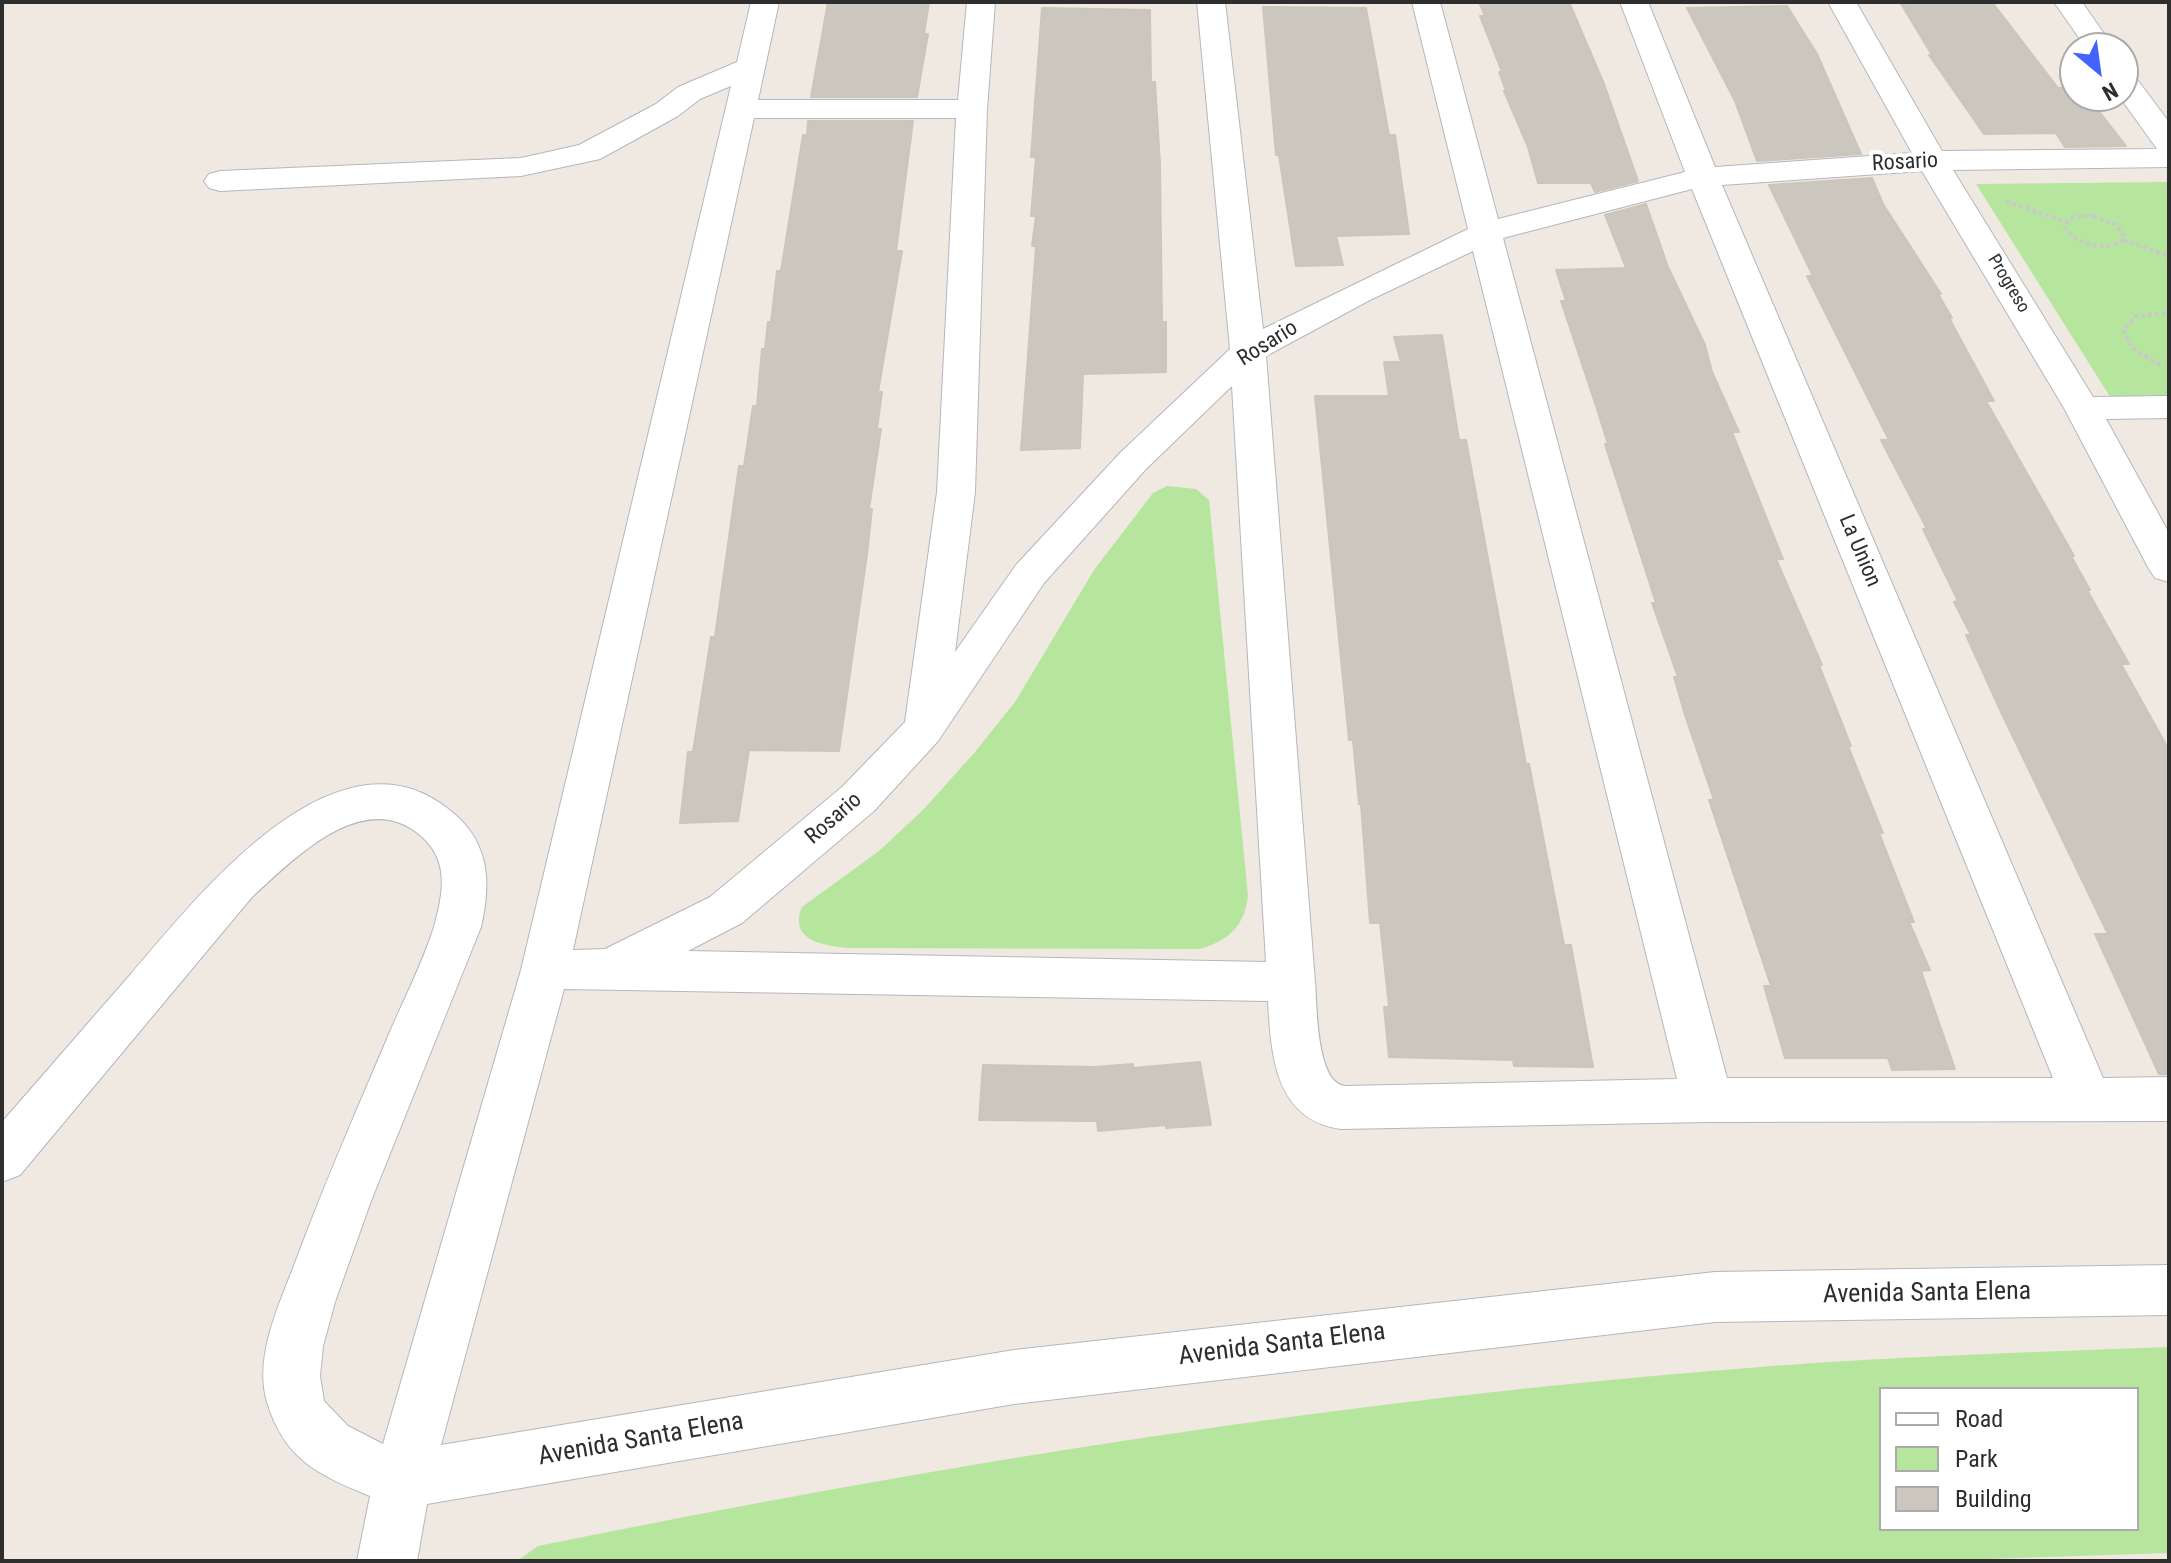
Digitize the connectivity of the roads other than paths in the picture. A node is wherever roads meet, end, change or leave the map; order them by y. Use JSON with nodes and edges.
{"nodes":[{"id":1,"x":765,"y":2,"type":"edge"},
{"id":2,"x":981,"y":2,"type":"edge"},
{"id":3,"x":1211,"y":2,"type":"edge"},
{"id":4,"x":1426,"y":2,"type":"edge"},
{"id":5,"x":1634,"y":2,"type":"edge"},
{"id":6,"x":1842,"y":2,"type":"edge"},
{"id":7,"x":2068,"y":2,"type":"edge"},
{"id":8,"x":2089,"y":32,"type":"edge"},
{"id":9,"x":746,"y":88,"type":"junction"},
{"id":10,"x":2139,"y":102,"type":"edge"},
{"id":11,"x":972,"y":109,"type":"junction"},
{"id":12,"x":2169,"y":144,"type":"edge"},
{"id":13,"x":2169,"y":158,"type":"edge"},
{"id":14,"x":1932,"y":161,"type":"junction"},
{"id":15,"x":1703,"y":177,"type":"junction"},
{"id":16,"x":220,"y":181,"type":"dead end"},
{"id":17,"x":1487,"y":232,"type":"junction"},
{"id":18,"x":1248,"y":351,"type":"junction"},
{"id":19,"x":2169,"y":407,"type":"edge"},
{"id":20,"x":2082,"y":408,"type":"junction"},
{"id":21,"x":2169,"y":569,"type":"edge"},
{"id":22,"x":923,"y":730,"type":"junction"},
{"id":23,"x":611,"y":968,"type":"junction"},
{"id":24,"x":545,"y":970,"type":"junction"},
{"id":25,"x":1291,"y":982,"type":"junction"},
{"id":26,"x":2087,"y":1099,"type":"junction"},
{"id":27,"x":2169,"y":1099,"type":"edge"},
{"id":28,"x":1707,"y":1100,"type":"junction"},
{"id":29,"x":2,"y":1159,"type":"edge"},
{"id":30,"x":2169,"y":1290,"type":"edge"},
{"id":31,"x":402,"y":1480,"type":"junction"},
{"id":32,"x":387,"y":1561,"type":"edge"}],
"edges":[{"from":1,"to":9,"type":"street"},
{"from":2,"to":11,"type":"street"},
{"from":3,"to":18,"type":"street"},
{"from":4,"to":17,"type":"street"},
{"from":5,"to":15,"type":"street","name":"La Union"},
{"from":6,"to":14,"type":"street","name":"Progreso"},
{"from":7,"to":8,"type":"street"},
{"from":9,"to":11,"type":"street"},
{"from":9,"to":16,"type":"street"},
{"from":9,"to":24,"type":"street"},
{"from":10,"to":12,"type":"street"},
{"from":11,"to":22,"type":"street"},
{"from":13,"to":14,"type":"street","name":"Rosario"},
{"from":14,"to":15,"type":"street","name":"Rosario"},
{"from":14,"to":20,"type":"street","name":"Progreso"},
{"from":15,"to":17,"type":"street","name":"Rosario"},
{"from":15,"to":26,"type":"street","name":"La Union"},
{"from":17,"to":18,"type":"street","name":"Rosario"},
{"from":17,"to":28,"type":"street"},
{"from":18,"to":22,"type":"street","name":"Rosario"},
{"from":18,"to":25,"type":"street"},
{"from":19,"to":20,"type":"street"},
{"from":20,"to":21,"type":"street","name":"Progreso"},
{"from":22,"to":23,"type":"street","name":"Rosario"},
{"from":23,"to":24,"type":"street","name":"Rosario"},
{"from":23,"to":25,"type":"street"},
{"from":24,"to":31,"type":"street"},
{"from":25,"to":28,"type":"street"},
{"from":26,"to":27,"type":"street"},
{"from":26,"to":28,"type":"street"},
{"from":29,"to":31,"type":"street"},
{"from":30,"to":31,"type":"street","name":"Avenida Santa Elena"},
{"from":31,"to":32,"type":"street"}]}
